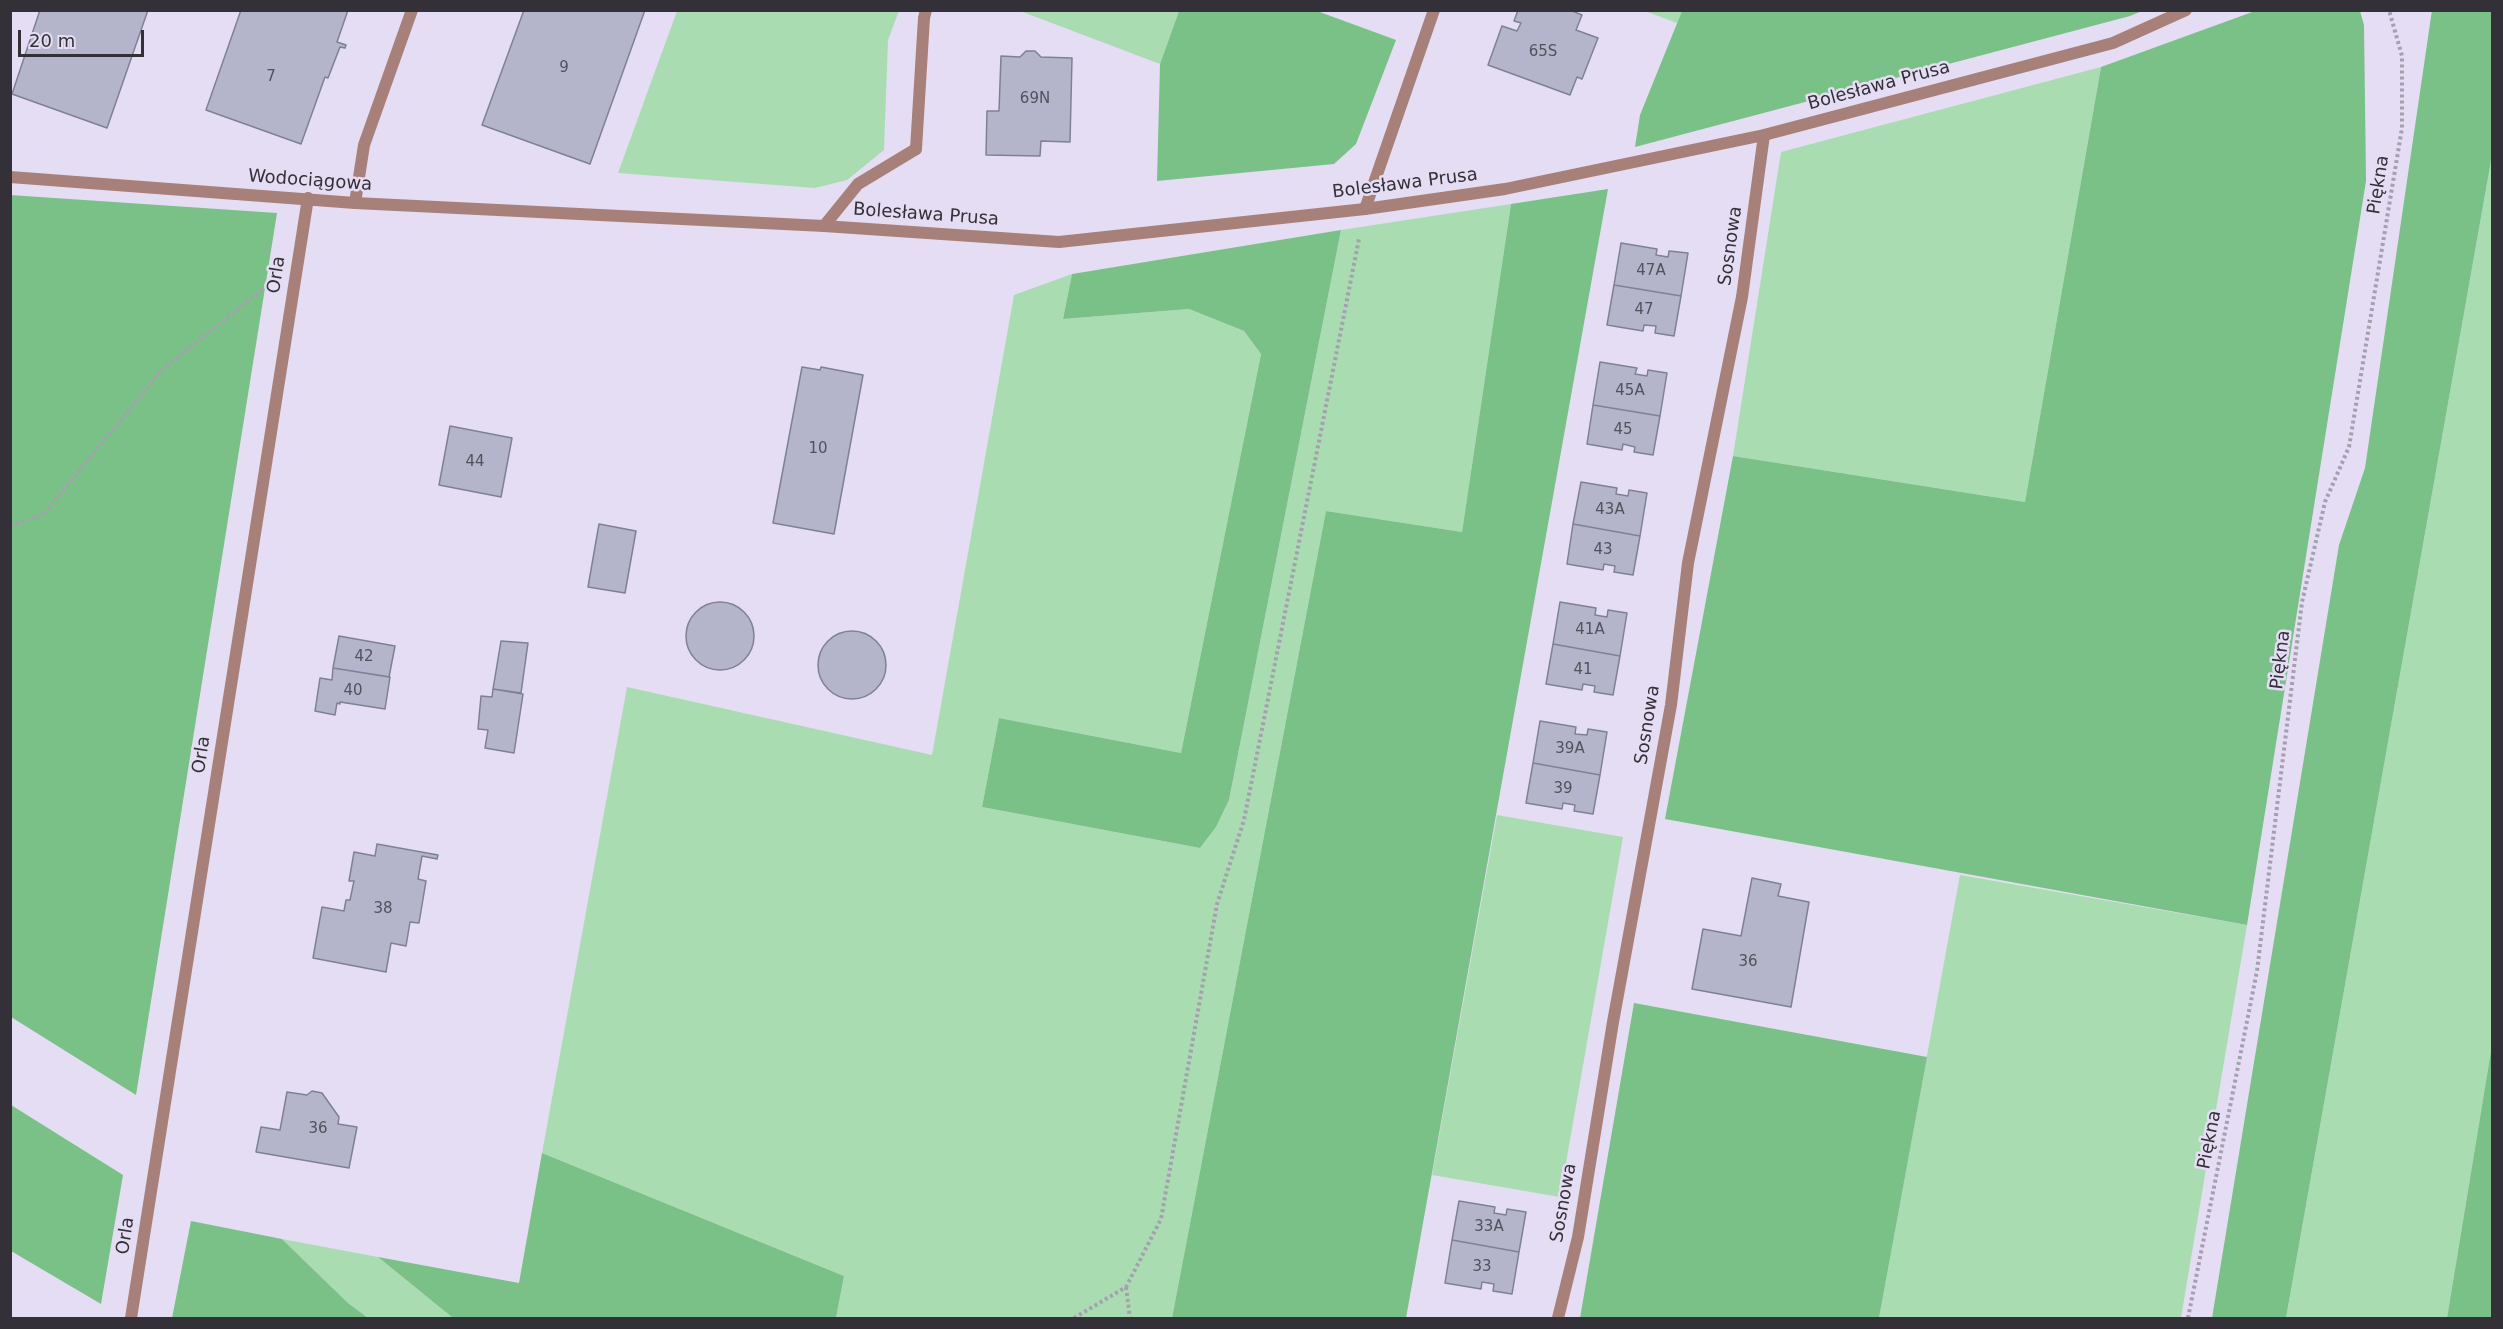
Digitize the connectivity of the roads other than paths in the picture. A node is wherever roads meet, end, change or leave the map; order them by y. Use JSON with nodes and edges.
{"nodes":[{"id":1,"x":412,"y":10,"type":"edge"},
{"id":2,"x":926,"y":10,"type":"edge"},
{"id":3,"x":1434,"y":10,"type":"edge"},
{"id":4,"x":2186,"y":10,"type":"edge"},
{"id":5,"x":1764,"y":135,"type":"junction"},
{"id":6,"x":10,"y":177,"type":"edge"},
{"id":7,"x":308,"y":198,"type":"junction"},
{"id":8,"x":355,"y":203,"type":"junction"},
{"id":9,"x":1365,"y":209,"type":"junction"},
{"id":10,"x":607,"y":214,"type":"joint"},
{"id":11,"x":824,"y":226,"type":"junction"},
{"id":12,"x":131,"y":1318,"type":"edge"},
{"id":13,"x":1558,"y":1318,"type":"edge"}],
"edges":[{"from":1,"to":8,"type":"street"},
{"from":2,"to":11,"type":"street"},
{"from":3,"to":9,"type":"street"},
{"from":4,"to":5,"type":"street","name":"Bolesława Prusa"},
{"from":5,"to":9,"type":"street","name":"Bolesława Prusa"},
{"from":5,"to":13,"type":"street","name":"Sosnowa"},
{"from":6,"to":7,"type":"street","name":"Wodociągowa"},
{"from":7,"to":8,"type":"street","name":"Wodociągowa"},
{"from":7,"to":12,"type":"street","name":"Orla"},
{"from":8,"to":10,"type":"street","name":"Wodociągowa"},
{"from":9,"to":11,"type":"street","name":"Bolesława Prusa"},
{"from":10,"to":11,"type":"street","name":"Bolesława Prusa"}]}
